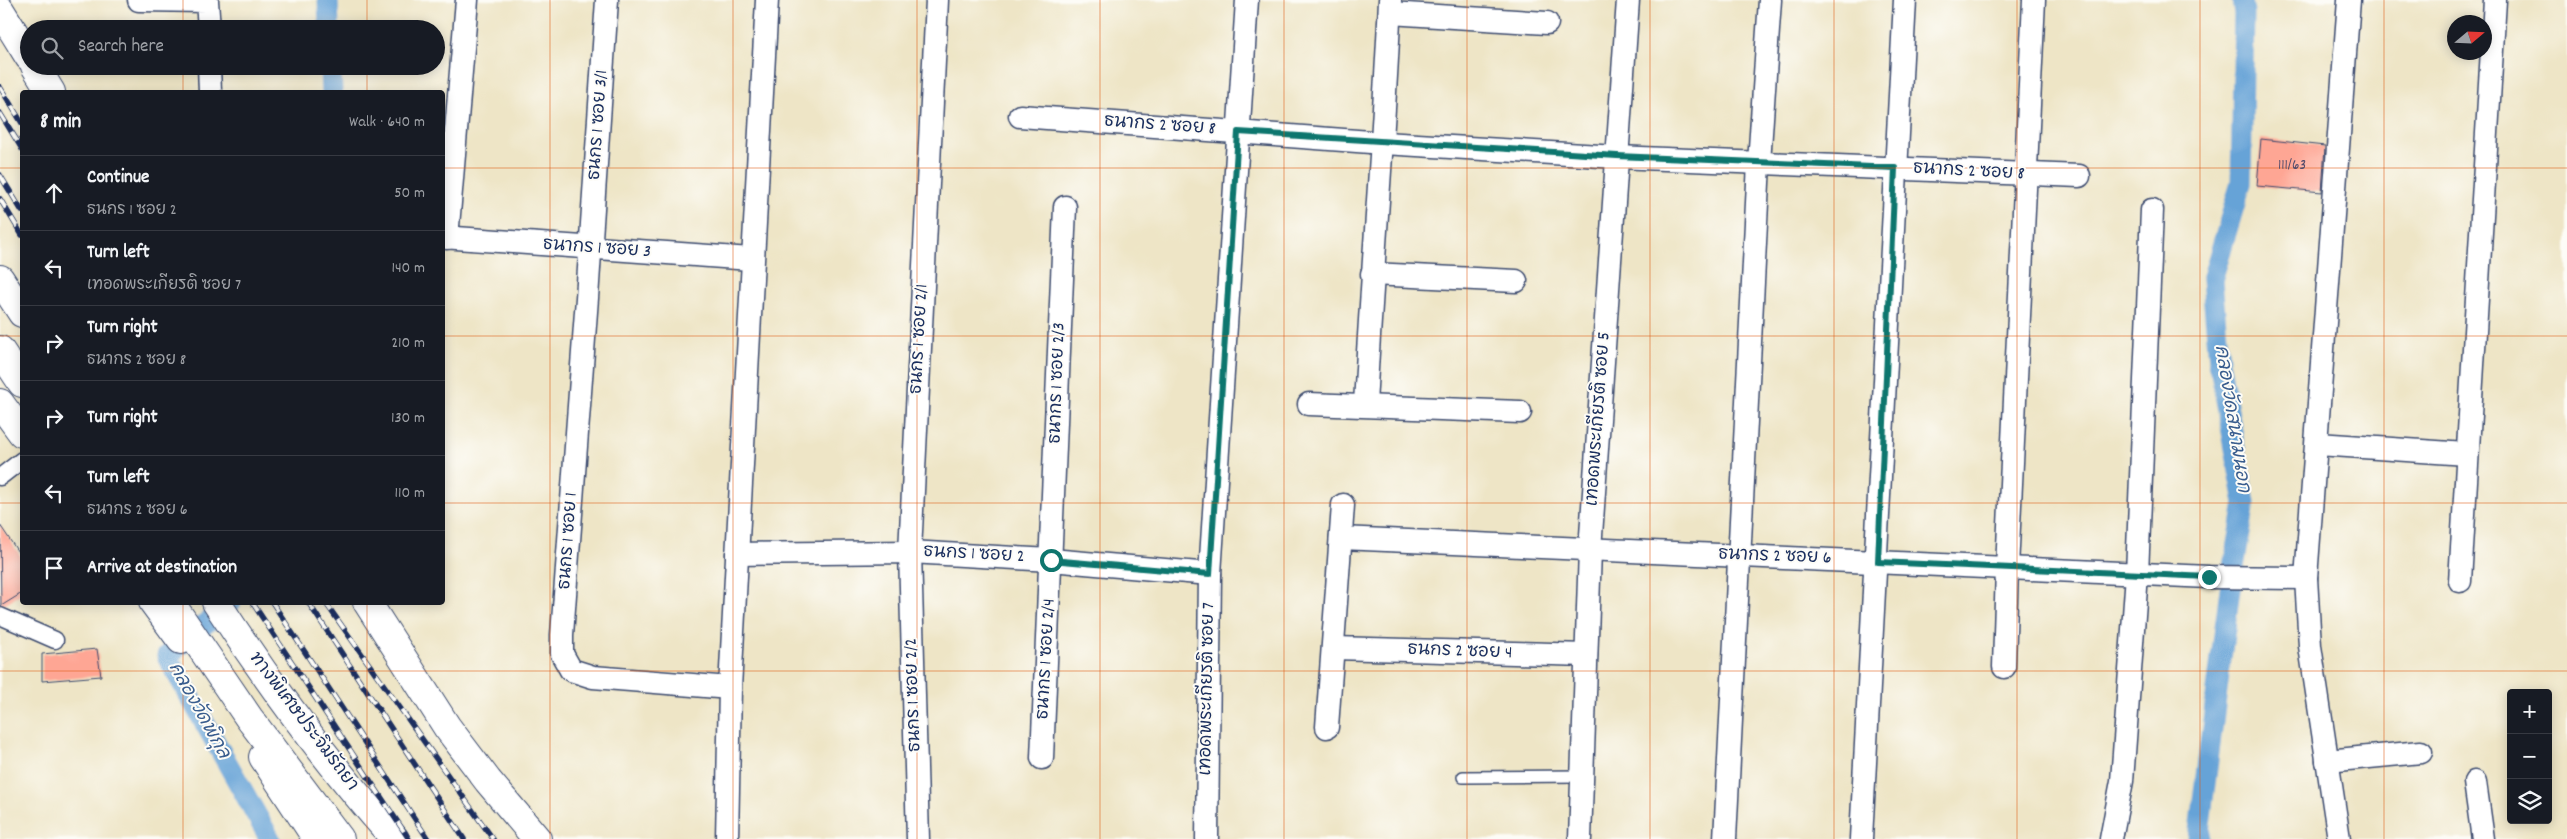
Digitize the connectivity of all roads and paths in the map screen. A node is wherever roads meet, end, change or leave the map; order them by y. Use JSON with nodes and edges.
{"nodes":[{"id":1,"x":140,"y":0,"type":"edge"},
{"id":2,"x":467,"y":0,"type":"edge"},
{"id":3,"x":607,"y":0,"type":"edge"},
{"id":4,"x":767,"y":0,"type":"edge"},
{"id":5,"x":937,"y":0,"type":"edge"},
{"id":6,"x":1247,"y":0,"type":"edge"},
{"id":7,"x":1628,"y":0,"type":"edge"},
{"id":8,"x":1770,"y":0,"type":"edge"},
{"id":9,"x":1905,"y":0,"type":"edge"},
{"id":10,"x":2034,"y":0,"type":"edge"},
{"id":11,"x":2350,"y":0,"type":"edge"},
{"id":12,"x":2495,"y":0,"type":"edge"},
{"id":13,"x":1390,"y":7,"type":"edge"},
{"id":14,"x":0,"y":10,"type":"edge"},
{"id":15,"x":208,"y":20,"type":"edge"},
{"id":16,"x":1547,"y":23,"type":"dead end"},
{"id":17,"x":20,"y":42,"type":"edge"},
{"id":18,"x":41,"y":75,"type":"edge"},
{"id":19,"x":209,"y":75,"type":"edge"},
{"id":20,"x":50,"y":90,"type":"edge"},
{"id":21,"x":210,"y":90,"type":"edge"},
{"id":22,"x":1020,"y":116,"type":"dead end"},
{"id":23,"x":1238,"y":132,"type":"junction"},
{"id":24,"x":1384,"y":143,"type":"junction"},
{"id":25,"x":1617,"y":156,"type":"junction"},
{"id":26,"x":1759,"y":163,"type":"junction"},
{"id":27,"x":1895,"y":168,"type":"junction"},
{"id":28,"x":2026,"y":174,"type":"junction"},
{"id":29,"x":2079,"y":176,"type":"dead end"},
{"id":30,"x":1065,"y":206,"type":"dead end"},
{"id":31,"x":2152,"y":210,"type":"dead end"},
{"id":32,"x":445,"y":237,"type":"edge"},
{"id":33,"x":591,"y":249,"type":"junction"},
{"id":34,"x":752,"y":259,"type":"junction"},
{"id":35,"x":1372,"y":274,"type":"junction"},
{"id":36,"x":0,"y":279,"type":"edge"},
{"id":37,"x":1516,"y":281,"type":"dead end"},
{"id":38,"x":20,"y":310,"type":"edge"},
{"id":39,"x":0,"y":350,"type":"edge"},
{"id":40,"x":20,"y":380,"type":"edge"},
{"id":41,"x":0,"y":402,"type":"edge"},
{"id":42,"x":1309,"y":404,"type":"dead end"},
{"id":43,"x":1365,"y":405,"type":"junction"},
{"id":44,"x":1520,"y":412,"type":"dead end"},
{"id":45,"x":20,"y":430,"type":"edge"},
{"id":46,"x":2318,"y":444,"type":"junction"},
{"id":47,"x":2466,"y":454,"type":"junction"},
{"id":48,"x":20,"y":462,"type":"edge"},
{"id":49,"x":0,"y":477,"type":"edge"},
{"id":50,"x":1343,"y":504,"type":"dead end"},
{"id":51,"x":1341,"y":538,"type":"junction"},
{"id":52,"x":1590,"y":550,"type":"junction"},
{"id":53,"x":910,"y":552,"type":"junction"},
{"id":54,"x":737,"y":554,"type":"junction"},
{"id":55,"x":1740,"y":556,"type":"junction"},
{"id":56,"x":1051,"y":560,"type":"junction"},
{"id":57,"x":1878,"y":562,"type":"junction"},
{"id":58,"x":2007,"y":568,"type":"junction"},
{"id":59,"x":1210,"y":574,"type":"junction"},
{"id":60,"x":2137,"y":574,"type":"junction"},
{"id":61,"x":2306,"y":578,"type":"junction"},
{"id":62,"x":2460,"y":581,"type":"dead end"},
{"id":63,"x":157,"y":605,"type":"edge"},
{"id":64,"x":218,"y":605,"type":"edge"},
{"id":65,"x":369,"y":605,"type":"edge"},
{"id":66,"x":171,"y":615,"type":"edge"},
{"id":67,"x":0,"y":616,"type":"edge"},
{"id":68,"x":54,"y":640,"type":"dead end"},
{"id":69,"x":1334,"y":648,"type":"junction"},
{"id":70,"x":1586,"y":655,"type":"junction"},
{"id":71,"x":2004,"y":667,"type":"dead end"},
{"id":72,"x":730,"y":688,"type":"junction"},
{"id":73,"x":1327,"y":727,"type":"dead end"},
{"id":74,"x":2421,"y":752,"type":"dead end"},
{"id":75,"x":1042,"y":758,"type":"dead end"},
{"id":76,"x":2327,"y":761,"type":"junction"},
{"id":77,"x":1464,"y":776,"type":"dead end"},
{"id":78,"x":1582,"y":776,"type":"junction"},
{"id":79,"x":2475,"y":782,"type":"dead end"},
{"id":80,"x":317,"y":839,"type":"edge"},
{"id":81,"x":340,"y":839,"type":"edge"},
{"id":82,"x":395,"y":839,"type":"edge"},
{"id":83,"x":536,"y":839,"type":"edge"},
{"id":84,"x":727,"y":839,"type":"edge"},
{"id":85,"x":918,"y":839,"type":"edge"},
{"id":86,"x":1207,"y":839,"type":"edge"},
{"id":87,"x":1580,"y":839,"type":"edge"},
{"id":88,"x":1725,"y":839,"type":"edge"},
{"id":89,"x":1861,"y":839,"type":"edge"},
{"id":90,"x":2111,"y":839,"type":"edge"},
{"id":91,"x":2339,"y":839,"type":"edge"},
{"id":92,"x":2483,"y":839,"type":"edge"}],
"edges":[{"from":1,"to":15,"type":"street"},
{"from":2,"to":32,"type":"street"},
{"from":3,"to":33,"type":"street","name":"ธนกร 1 ซอย 3/1"},
{"from":4,"to":34,"type":"street"},
{"from":5,"to":53,"type":"street","name":"ธนกร 1 ซอย 2/1"},
{"from":6,"to":23,"type":"street","name":"เทอดพระเกียรติ ซอย 7"},
{"from":7,"to":25,"type":"street","name":"เทอดพระเกียรติ ซอย 5"},
{"from":8,"to":26,"type":"street"},
{"from":9,"to":27,"type":"street"},
{"from":10,"to":28,"type":"street"},
{"from":11,"to":46,"type":"street"},
{"from":12,"to":47,"type":"street"},
{"from":13,"to":16,"type":"street"},
{"from":13,"to":24,"type":"street"},
{"from":14,"to":17,"type":"main road"},
{"from":18,"to":20,"type":"main road"},
{"from":19,"to":21,"type":"street"},
{"from":22,"to":23,"type":"street","name":"ธนากร 2 ซอย 8"},
{"from":23,"to":24,"type":"street","name":"ธนากร 2 ซอย 8"},
{"from":23,"to":59,"type":"street","name":"เทอดพระเกียรติ ซอย 7"},
{"from":24,"to":25,"type":"street","name":"ธนากร 2 ซอย 8"},
{"from":24,"to":35,"type":"street"},
{"from":25,"to":26,"type":"street","name":"ธนากร 2 ซอย 8"},
{"from":25,"to":52,"type":"street","name":"เทอดพระเกียรติ ซอย 5"},
{"from":26,"to":27,"type":"street","name":"ธนากร 2 ซอย 8"},
{"from":26,"to":55,"type":"street"},
{"from":27,"to":28,"type":"street","name":"ธนากร 2 ซอย 8"},
{"from":27,"to":57,"type":"street"},
{"from":28,"to":29,"type":"street","name":"ธนากร 2 ซอย 8"},
{"from":28,"to":58,"type":"street"},
{"from":30,"to":56,"type":"street","name":"ธนากร 1 ซอย 2/3"},
{"from":31,"to":60,"type":"street"},
{"from":32,"to":33,"type":"street","name":"ธนากร 1 ซอย 3"},
{"from":33,"to":34,"type":"street","name":"ธนากร 1 ซอย 3"},
{"from":33,"to":72,"type":"street","name":"ธนกร 1 ซอย 1"},
{"from":34,"to":54,"type":"street"},
{"from":35,"to":37,"type":"street"},
{"from":35,"to":43,"type":"street"},
{"from":36,"to":38,"type":"main road"},
{"from":39,"to":40,"type":"main road"},
{"from":41,"to":45,"type":"main road"},
{"from":42,"to":43,"type":"street"},
{"from":43,"to":44,"type":"street"},
{"from":46,"to":47,"type":"street"},
{"from":46,"to":61,"type":"street"},
{"from":47,"to":62,"type":"street"},
{"from":48,"to":49,"type":"street"},
{"from":50,"to":51,"type":"street"},
{"from":51,"to":52,"type":"street","name":"ธนากร 2 ซอย 6"},
{"from":51,"to":69,"type":"street"},
{"from":52,"to":55,"type":"street","name":"ธนากร 2 ซอย 6"},
{"from":52,"to":70,"type":"street","name":"เทอดพระเกียรติ ซอย 5"},
{"from":53,"to":54,"type":"street","name":"ธนกร 1 ซอย 2"},
{"from":53,"to":56,"type":"street","name":"ธนกร 1 ซอย 2"},
{"from":53,"to":85,"type":"street","name":"ธนกร 1 ซอย 2/2"},
{"from":54,"to":72,"type":"street"},
{"from":55,"to":57,"type":"street","name":"ธนากร 2 ซอย 6"},
{"from":55,"to":88,"type":"street"},
{"from":56,"to":59,"type":"street","name":"ธนกร 1 ซอย 2"},
{"from":56,"to":75,"type":"street","name":"ธนากร 1 ซอย 2/4"},
{"from":57,"to":58,"type":"street","name":"ธนากร 2 ซอย 6"},
{"from":57,"to":89,"type":"street"},
{"from":58,"to":60,"type":"street","name":"ธนากร 2 ซอย 6"},
{"from":58,"to":71,"type":"street"},
{"from":59,"to":86,"type":"street","name":"เทอดพระเกียรติ ซอย 7"},
{"from":60,"to":61,"type":"street","name":"ธนากร 2 ซอย 6"},
{"from":60,"to":90,"type":"street"},
{"from":61,"to":76,"type":"street"},
{"from":63,"to":66,"type":"main road"},
{"from":64,"to":82,"type":"main road","name":"ทางพิเศษประจิมรัถยา"},
{"from":65,"to":83,"type":"main road"},
{"from":66,"to":80,"type":"main road"},
{"from":66,"to":81,"type":"main road"},
{"from":67,"to":68,"type":"street"},
{"from":69,"to":70,"type":"street","name":"ธนกร 2 ซอย 4"},
{"from":69,"to":73,"type":"street"},
{"from":70,"to":78,"type":"street","name":"เทอดพระเกียรติ ซอย 5"},
{"from":72,"to":84,"type":"street"},
{"from":74,"to":76,"type":"street"},
{"from":76,"to":91,"type":"street"},
{"from":77,"to":78,"type":"lane"},
{"from":78,"to":87,"type":"street","name":"เทอดพระเกียรติ ซอย 5"},
{"from":79,"to":92,"type":"street"}]}
